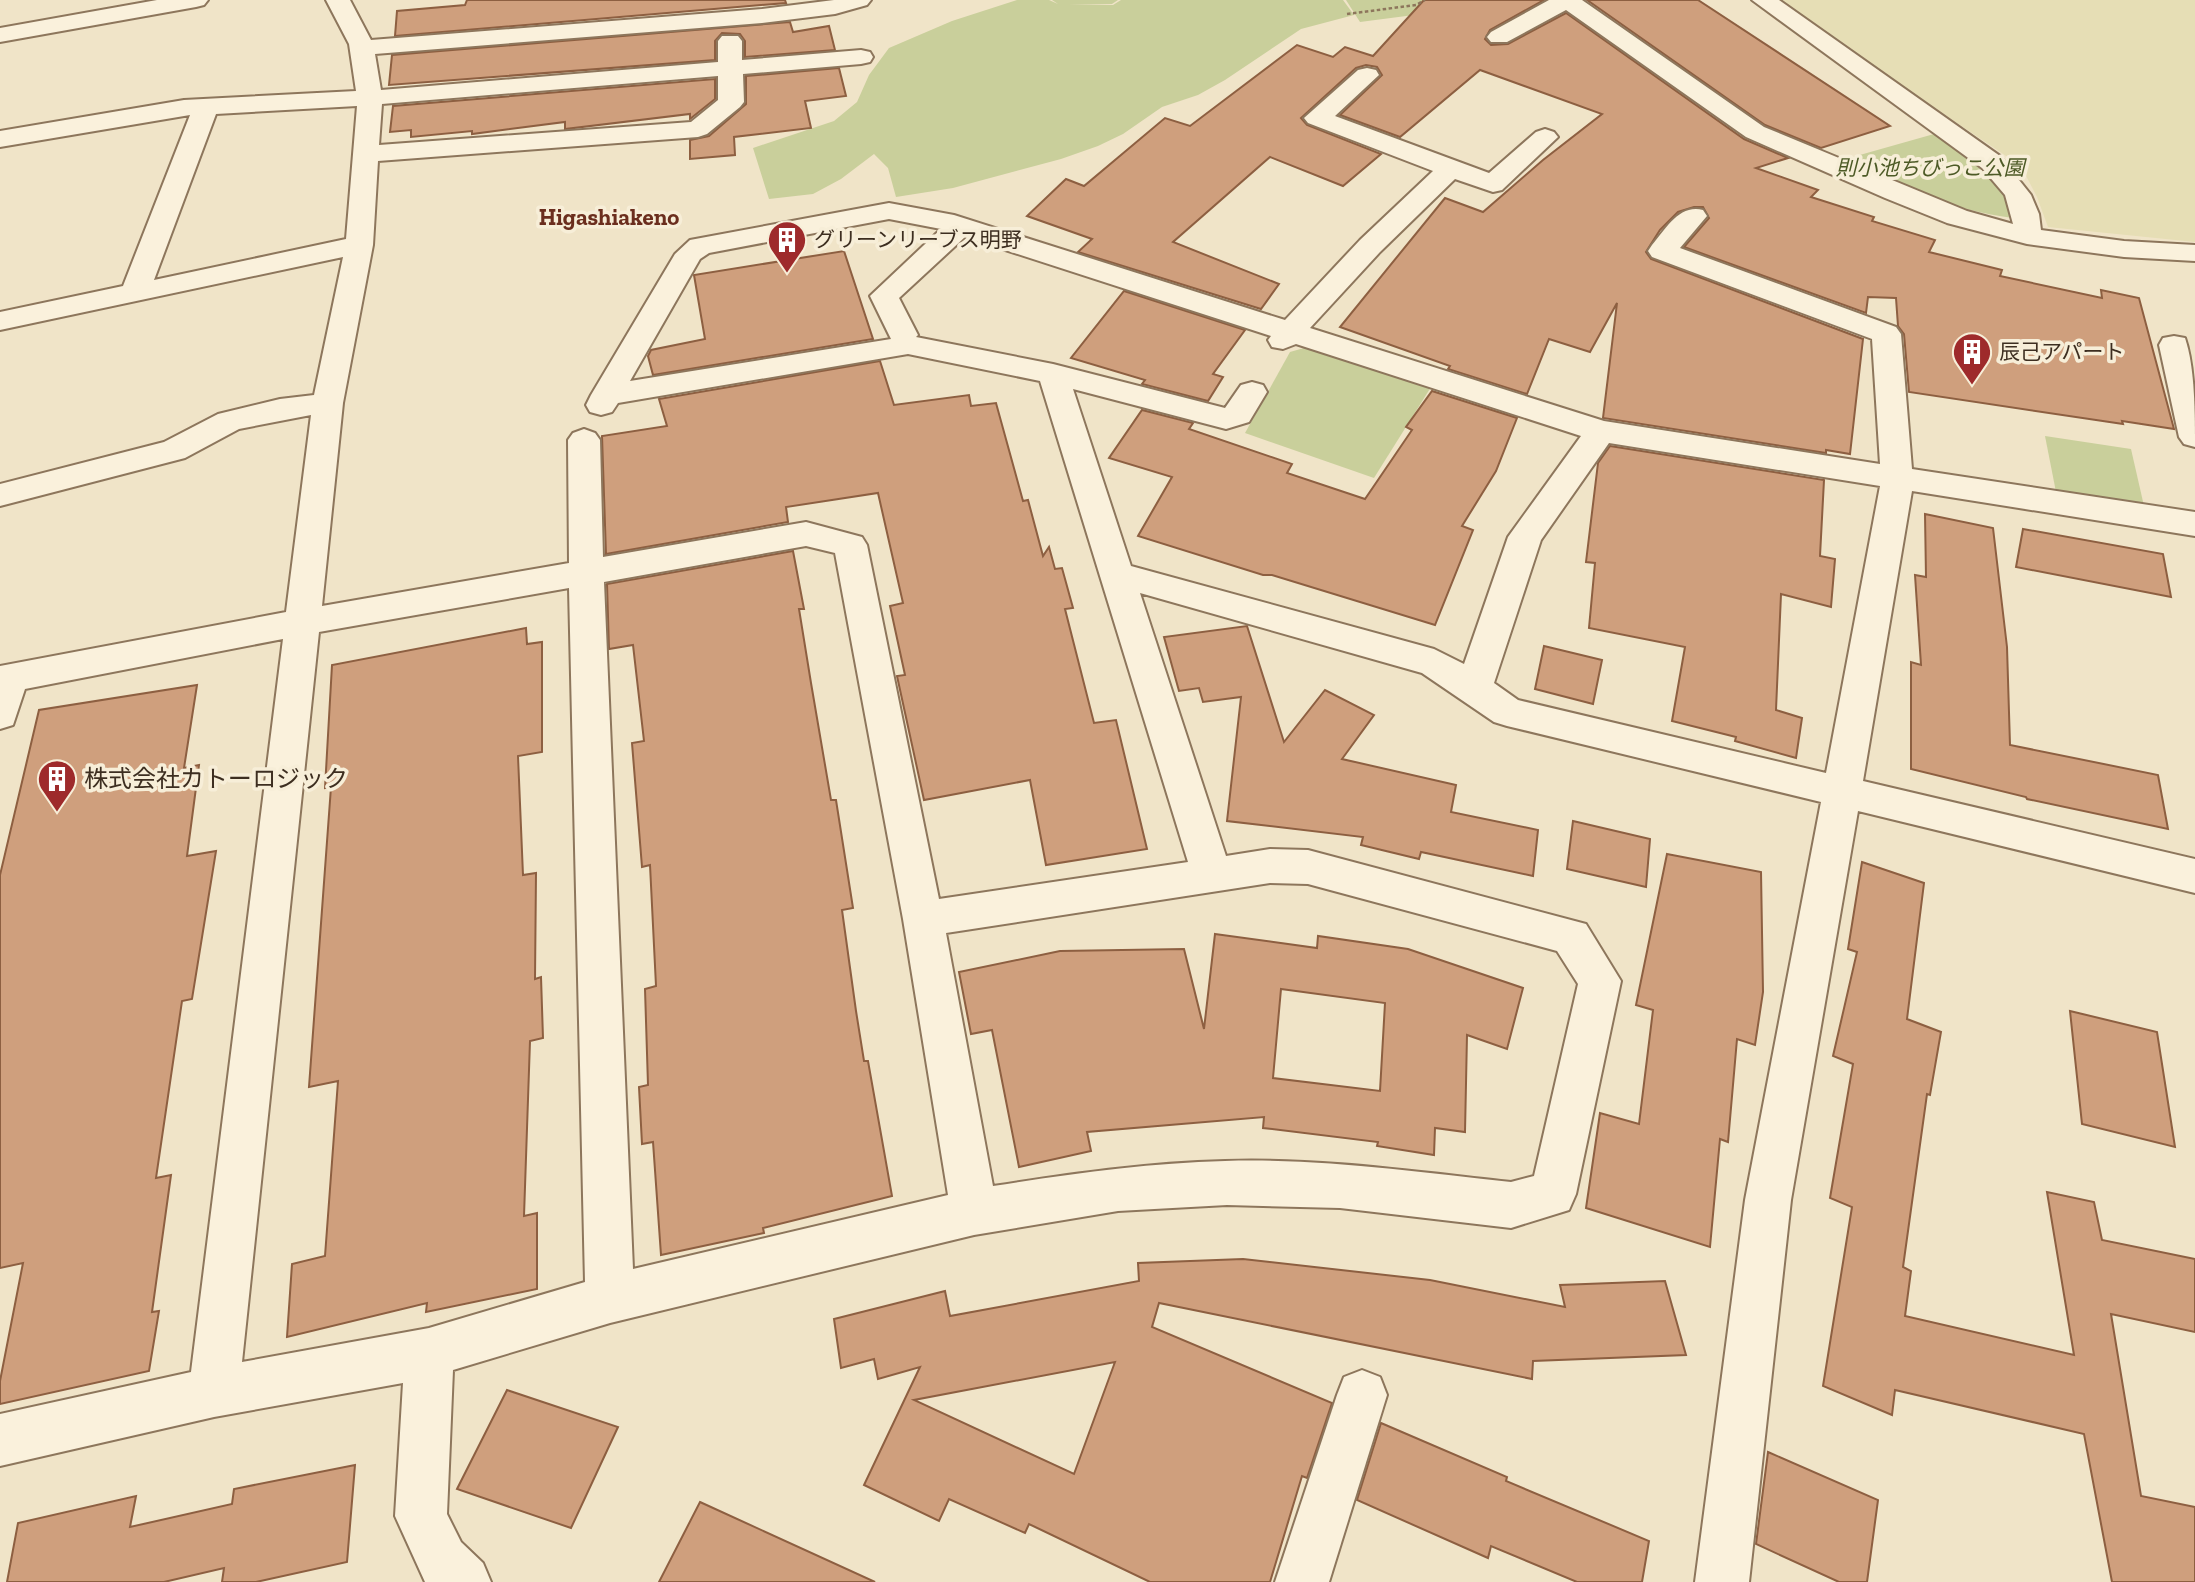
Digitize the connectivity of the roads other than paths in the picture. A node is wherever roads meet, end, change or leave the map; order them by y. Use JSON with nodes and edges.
{"nodes":[{"id":1,"x":196,"y":0,"type":"edge"},
{"id":2,"x":338,"y":0,"type":"edge"},
{"id":3,"x":859,"y":0,"type":"edge"},
{"id":4,"x":1567,"y":0,"type":"edge"},
{"id":5,"x":1764,"y":0,"type":"edge"},
{"id":6,"x":729,"y":18,"type":"junction"},
{"id":7,"x":0,"y":35,"type":"edge"},
{"id":8,"x":1499,"y":37,"type":"dead end"},
{"id":9,"x":362,"y":48,"type":"junction"},
{"id":10,"x":862,"y":57,"type":"dead end"},
{"id":11,"x":720,"y":69,"type":"junction"},
{"id":12,"x":1367,"y":75,"type":"dead end"},
{"id":13,"x":383,"y":97,"type":"junction"},
{"id":14,"x":206,"y":107,"type":"junction"},
{"id":15,"x":1545,"y":137,"type":"dead end"},
{"id":16,"x":0,"y":139,"type":"edge"},
{"id":17,"x":366,"y":154,"type":"junction"},
{"id":18,"x":1451,"y":168,"type":"junction"},
{"id":19,"x":1693,"y":216,"type":"dead end"},
{"id":20,"x":959,"y":227,"type":"junction"},
{"id":21,"x":2027,"y":236,"type":"junction"},
{"id":22,"x":359,"y":245,"type":"junction"},
{"id":23,"x":2195,"y":253,"type":"edge"},
{"id":24,"x":135,"y":292,"type":"junction"},
{"id":25,"x":0,"y":321,"type":"edge"},
{"id":26,"x":903,"y":335,"type":"dead end"},
{"id":27,"x":1286,"y":336,"type":"junction"},
{"id":28,"x":2174,"y":345,"type":"dead end"},
{"id":29,"x":1053,"y":374,"type":"junction"},
{"id":30,"x":1252,"y":392,"type":"dead end"},
{"id":31,"x":328,"y":403,"type":"junction"},
{"id":32,"x":1601,"y":431,"type":"junction"},
{"id":33,"x":2195,"y":437,"type":"edge"},
{"id":34,"x":584,"y":440,"type":"dead end"},
{"id":35,"x":1897,"y":478,"type":"junction"},
{"id":36,"x":0,"y":495,"type":"edge"},
{"id":37,"x":2195,"y":524,"type":"edge"},
{"id":38,"x":586,"y":572,"type":"junction"},
{"id":39,"x":1115,"y":574,"type":"junction"},
{"id":40,"x":301,"y":623,"type":"junction"},
{"id":41,"x":5,"y":679,"type":"edge"},
{"id":42,"x":1474,"y":688,"type":"junction"},
{"id":43,"x":0,"y":715,"type":"edge"},
{"id":44,"x":1842,"y":794,"type":"junction"},
{"id":45,"x":1212,"y":876,"type":"junction"},
{"id":46,"x":2195,"y":876,"type":"edge"},
{"id":47,"x":923,"y":919,"type":"junction"},
{"id":48,"x":974,"y":1212,"type":"junction"},
{"id":49,"x":610,"y":1299,"type":"junction"},
{"id":50,"x":429,"y":1353,"type":"junction"},
{"id":51,"x":214,"y":1392,"type":"junction"},
{"id":52,"x":1362,"y":1395,"type":"dead end"},
{"id":53,"x":0,"y":1440,"type":"edge"},
{"id":54,"x":445,"y":1575,"type":"edge"},
{"id":55,"x":1302,"y":1582,"type":"edge"},
{"id":56,"x":1722,"y":1582,"type":"edge"}],
"edges":[{"from":1,"to":7,"type":"street"},
{"from":2,"to":9,"type":"street"},
{"from":3,"to":6,"type":"street"},
{"from":4,"to":8,"type":"street"},
{"from":4,"to":21,"type":"street"},
{"from":5,"to":21,"type":"street"},
{"from":6,"to":9,"type":"street"},
{"from":6,"to":11,"type":"street"},
{"from":9,"to":13,"type":"street"},
{"from":10,"to":11,"type":"street"},
{"from":11,"to":13,"type":"street"},
{"from":11,"to":17,"type":"street"},
{"from":12,"to":18,"type":"street"},
{"from":13,"to":14,"type":"street"},
{"from":13,"to":17,"type":"street"},
{"from":14,"to":16,"type":"street"},
{"from":14,"to":24,"type":"street"},
{"from":15,"to":18,"type":"street"},
{"from":17,"to":22,"type":"street"},
{"from":18,"to":27,"type":"street"},
{"from":19,"to":35,"type":"street"},
{"from":20,"to":26,"type":"street"},
{"from":20,"to":27,"type":"street"},
{"from":20,"to":29,"type":"street"},
{"from":21,"to":23,"type":"street"},
{"from":22,"to":24,"type":"street"},
{"from":22,"to":31,"type":"street"},
{"from":24,"to":25,"type":"street"},
{"from":27,"to":32,"type":"street"},
{"from":28,"to":33,"type":"street"},
{"from":29,"to":30,"type":"street"},
{"from":29,"to":39,"type":"street"},
{"from":31,"to":36,"type":"street"},
{"from":31,"to":40,"type":"street"},
{"from":32,"to":35,"type":"street"},
{"from":32,"to":42,"type":"street"},
{"from":34,"to":38,"type":"street"},
{"from":35,"to":37,"type":"street"},
{"from":35,"to":44,"type":"street"},
{"from":38,"to":40,"type":"street"},
{"from":38,"to":47,"type":"street"},
{"from":38,"to":49,"type":"street"},
{"from":39,"to":42,"type":"street"},
{"from":39,"to":45,"type":"street"},
{"from":40,"to":41,"type":"street"},
{"from":40,"to":51,"type":"street"},
{"from":41,"to":43,"type":"street"},
{"from":42,"to":44,"type":"street"},
{"from":44,"to":46,"type":"street"},
{"from":44,"to":56,"type":"street"},
{"from":45,"to":47,"type":"street"},
{"from":45,"to":48,"type":"street"},
{"from":47,"to":48,"type":"street"},
{"from":48,"to":49,"type":"street"},
{"from":49,"to":50,"type":"street"},
{"from":50,"to":51,"type":"street"},
{"from":50,"to":54,"type":"street"},
{"from":51,"to":53,"type":"street"},
{"from":52,"to":55,"type":"street"}]}
